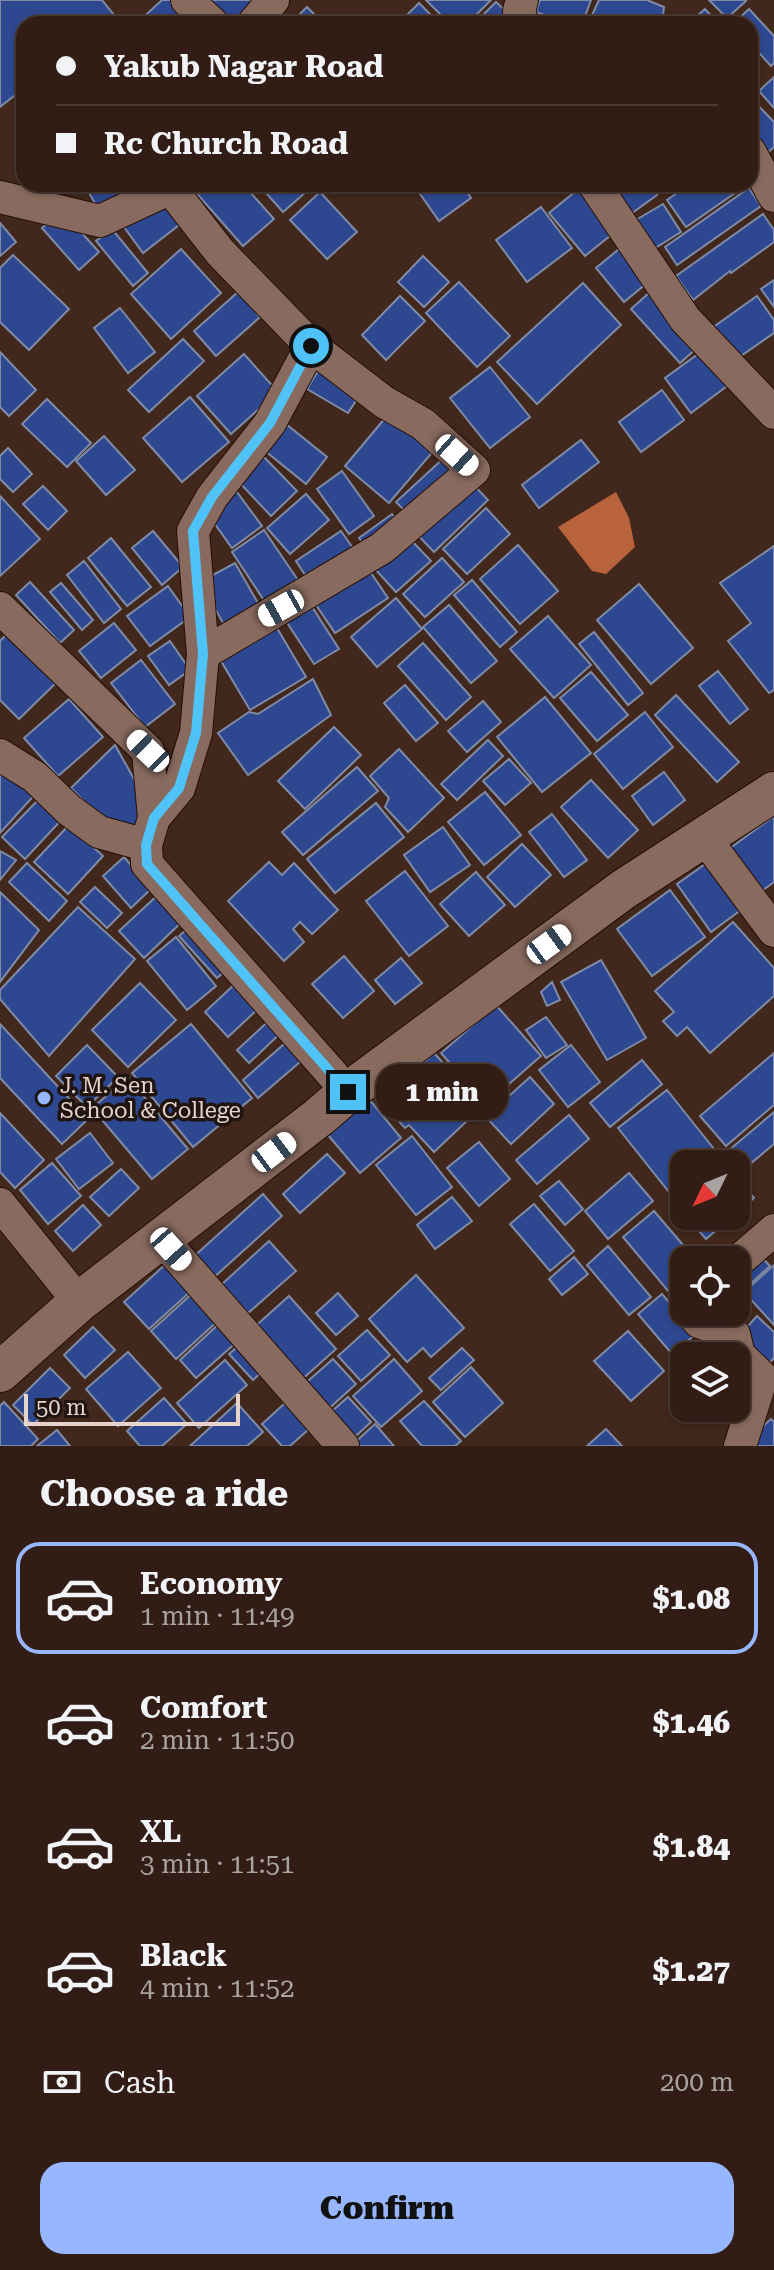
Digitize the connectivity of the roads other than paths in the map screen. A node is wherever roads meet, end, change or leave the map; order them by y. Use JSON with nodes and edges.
{"nodes":[{"id":1,"x":187,"y":0,"type":"edge"},
{"id":2,"x":273,"y":0,"type":"edge"},
{"id":3,"x":204,"y":16,"type":"edge"},
{"id":4,"x":260,"y":16,"type":"edge"},
{"id":5,"x":758,"y":167,"type":"edge"},
{"id":6,"x":157,"y":192,"type":"edge"},
{"id":7,"x":174,"y":192,"type":"edge"},
{"id":8,"x":599,"y":192,"type":"edge"},
{"id":9,"x":774,"y":196,"type":"edge"},
{"id":10,"x":0,"y":197,"type":"edge"},
{"id":11,"x":311,"y":346,"type":"junction"},
{"id":12,"x":774,"y":413,"type":"edge"},
{"id":13,"x":0,"y":608,"type":"edge"},
{"id":14,"x":203,"y":654,"type":"junction"},
{"id":15,"x":0,"y":755,"type":"edge"},
{"id":16,"x":774,"y":792,"type":"edge"},
{"id":17,"x":150,"y":832,"type":"junction"},
{"id":18,"x":704,"y":837,"type":"junction"},
{"id":19,"x":774,"y":931,"type":"edge"},
{"id":20,"x":348,"y":1092,"type":"junction"},
{"id":21,"x":0,"y":1204,"type":"edge"},
{"id":22,"x":774,"y":1230,"type":"edge"},
{"id":23,"x":161,"y":1238,"type":"junction"},
{"id":24,"x":750,"y":1251,"type":"edge"},
{"id":25,"x":79,"y":1302,"type":"junction"},
{"id":26,"x":711,"y":1326,"type":"edge"},
{"id":27,"x":0,"y":1372,"type":"edge"},
{"id":28,"x":343,"y":1446,"type":"edge"},
{"id":29,"x":740,"y":1446,"type":"edge"}],
"edges":[{"from":1,"to":3,"type":"street"},
{"from":2,"to":4,"type":"street"},
{"from":5,"to":9,"type":"street"},
{"from":6,"to":10,"type":"street"},
{"from":7,"to":11,"type":"street"},
{"from":8,"to":12,"type":"street"},
{"from":11,"to":14,"type":"street"},
{"from":11,"to":14,"type":"street"},
{"from":13,"to":17,"type":"street"},
{"from":14,"to":17,"type":"street"},
{"from":15,"to":17,"type":"street"},
{"from":16,"to":18,"type":"street"},
{"from":17,"to":20,"type":"street"},
{"from":18,"to":19,"type":"street"},
{"from":18,"to":20,"type":"street"},
{"from":20,"to":23,"type":"street"},
{"from":21,"to":25,"type":"street"},
{"from":22,"to":24,"type":"street"},
{"from":23,"to":25,"type":"street"},
{"from":23,"to":28,"type":"street"},
{"from":25,"to":27,"type":"street"},
{"from":26,"to":29,"type":"street"}]}
